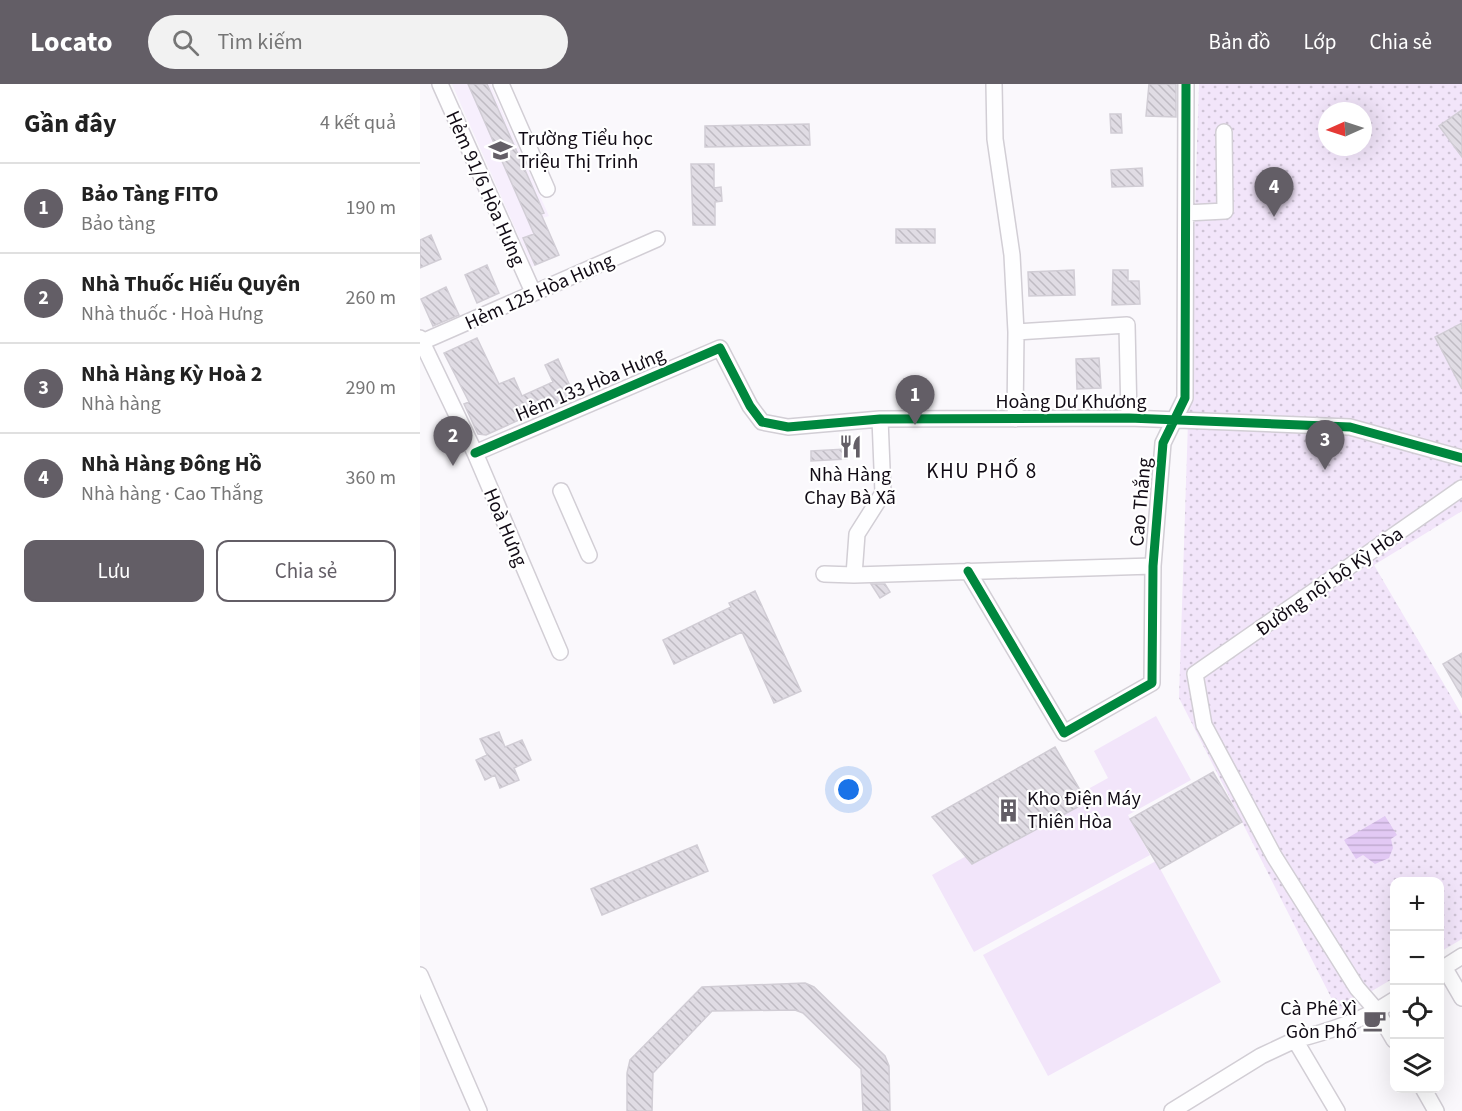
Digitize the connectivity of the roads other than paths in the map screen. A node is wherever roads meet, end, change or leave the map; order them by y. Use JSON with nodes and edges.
{"nodes":[{"id":1,"x":440,"y":84,"type":"edge"},
{"id":2,"x":501,"y":84,"type":"edge"},
{"id":3,"x":994,"y":84,"type":"edge"},
{"id":4,"x":1186,"y":84,"type":"edge"},
{"id":5,"x":1224,"y":132,"type":"dead end"},
{"id":6,"x":547,"y":189,"type":"dead end"},
{"id":7,"x":1186,"y":213,"type":"junction"},
{"id":8,"x":657,"y":239,"type":"dead end"},
{"id":9,"x":533,"y":292,"type":"junction"},
{"id":10,"x":1016,"y":332,"type":"junction"},
{"id":11,"x":421,"y":340,"type":"edge"},
{"id":12,"x":720,"y":348,"type":"joint"},
{"id":13,"x":1015,"y":418,"type":"junction"},
{"id":14,"x":1130,"y":418,"type":"junction"},
{"id":15,"x":880,"y":419,"type":"junction"},
{"id":16,"x":1175,"y":420,"type":"junction"},
{"id":17,"x":475,"y":453,"type":"junction"},
{"id":18,"x":1462,"y":458,"type":"edge"},
{"id":19,"x":1462,"y":488,"type":"edge"},
{"id":20,"x":561,"y":491,"type":"dead end"},
{"id":21,"x":589,"y":555,"type":"dead end"},
{"id":22,"x":1153,"y":566,"type":"junction"},
{"id":23,"x":968,"y":571,"type":"junction"},
{"id":24,"x":824,"y":574,"type":"dead end"},
{"id":25,"x":854,"y":575,"type":"junction"},
{"id":26,"x":560,"y":652,"type":"dead end"},
{"id":27,"x":1462,"y":956,"type":"edge"},
{"id":28,"x":1444,"y":968,"type":"edge"},
{"id":29,"x":1444,"y":972,"type":"edge"},
{"id":30,"x":420,"y":975,"type":"edge"},
{"id":31,"x":1462,"y":998,"type":"edge"},
{"id":32,"x":1390,"y":1003,"type":"edge"},
{"id":33,"x":1377,"y":1011,"type":"junction"},
{"id":34,"x":1394,"y":1039,"type":"edge"},
{"id":35,"x":1295,"y":1040,"type":"junction"},
{"id":36,"x":1425,"y":1093,"type":"edge"},
{"id":37,"x":479,"y":1111,"type":"edge"},
{"id":38,"x":1172,"y":1111,"type":"edge"},
{"id":39,"x":1337,"y":1111,"type":"edge"},
{"id":40,"x":1436,"y":1111,"type":"edge"}],
"edges":[{"from":1,"to":9,"type":"street","name":"Hẻm 91/6 Hòa Hưng"},
{"from":2,"to":6,"type":"street"},
{"from":3,"to":10,"type":"street"},
{"from":4,"to":7,"type":"street","name":"Cao Thắng"},
{"from":5,"to":7,"type":"street"},
{"from":7,"to":16,"type":"street","name":"Cao Thắng"},
{"from":8,"to":9,"type":"street","name":"Hẻm 125 Hòa Hưng"},
{"from":9,"to":11,"type":"street","name":"Hẻm 125 Hòa Hưng"},
{"from":10,"to":13,"type":"street"},
{"from":10,"to":14,"type":"street"},
{"from":11,"to":17,"type":"street","name":"Hoà Hưng"},
{"from":12,"to":15,"type":"street","name":"Hoàng Dư Khương"},
{"from":12,"to":17,"type":"street","name":"Hẻm 133 Hòa Hưng"},
{"from":13,"to":14,"type":"street","name":"Hoàng Dư Khương"},
{"from":13,"to":15,"type":"street","name":"Hoàng Dư Khương"},
{"from":14,"to":16,"type":"street","name":"Hoàng Dư Khương"},
{"from":15,"to":25,"type":"street"},
{"from":16,"to":18,"type":"street","name":"Hoàng Dư Khương"},
{"from":16,"to":22,"type":"street","name":"Cao Thắng"},
{"from":17,"to":26,"type":"street","name":"Hoà Hưng"},
{"from":19,"to":33,"type":"street","name":"Đường nội bộ Kỳ Hòa"},
{"from":20,"to":21,"type":"street"},
{"from":22,"to":23,"type":"street"},
{"from":22,"to":23,"type":"street","name":"Cao Thắng"},
{"from":23,"to":25,"type":"street"},
{"from":24,"to":25,"type":"street"},
{"from":27,"to":28,"type":"street"},
{"from":29,"to":31,"type":"street"},
{"from":30,"to":37,"type":"street"},
{"from":32,"to":33,"type":"street"},
{"from":33,"to":34,"type":"street"},
{"from":33,"to":35,"type":"street"},
{"from":35,"to":38,"type":"street"},
{"from":35,"to":39,"type":"street"},
{"from":36,"to":40,"type":"street"}]}
